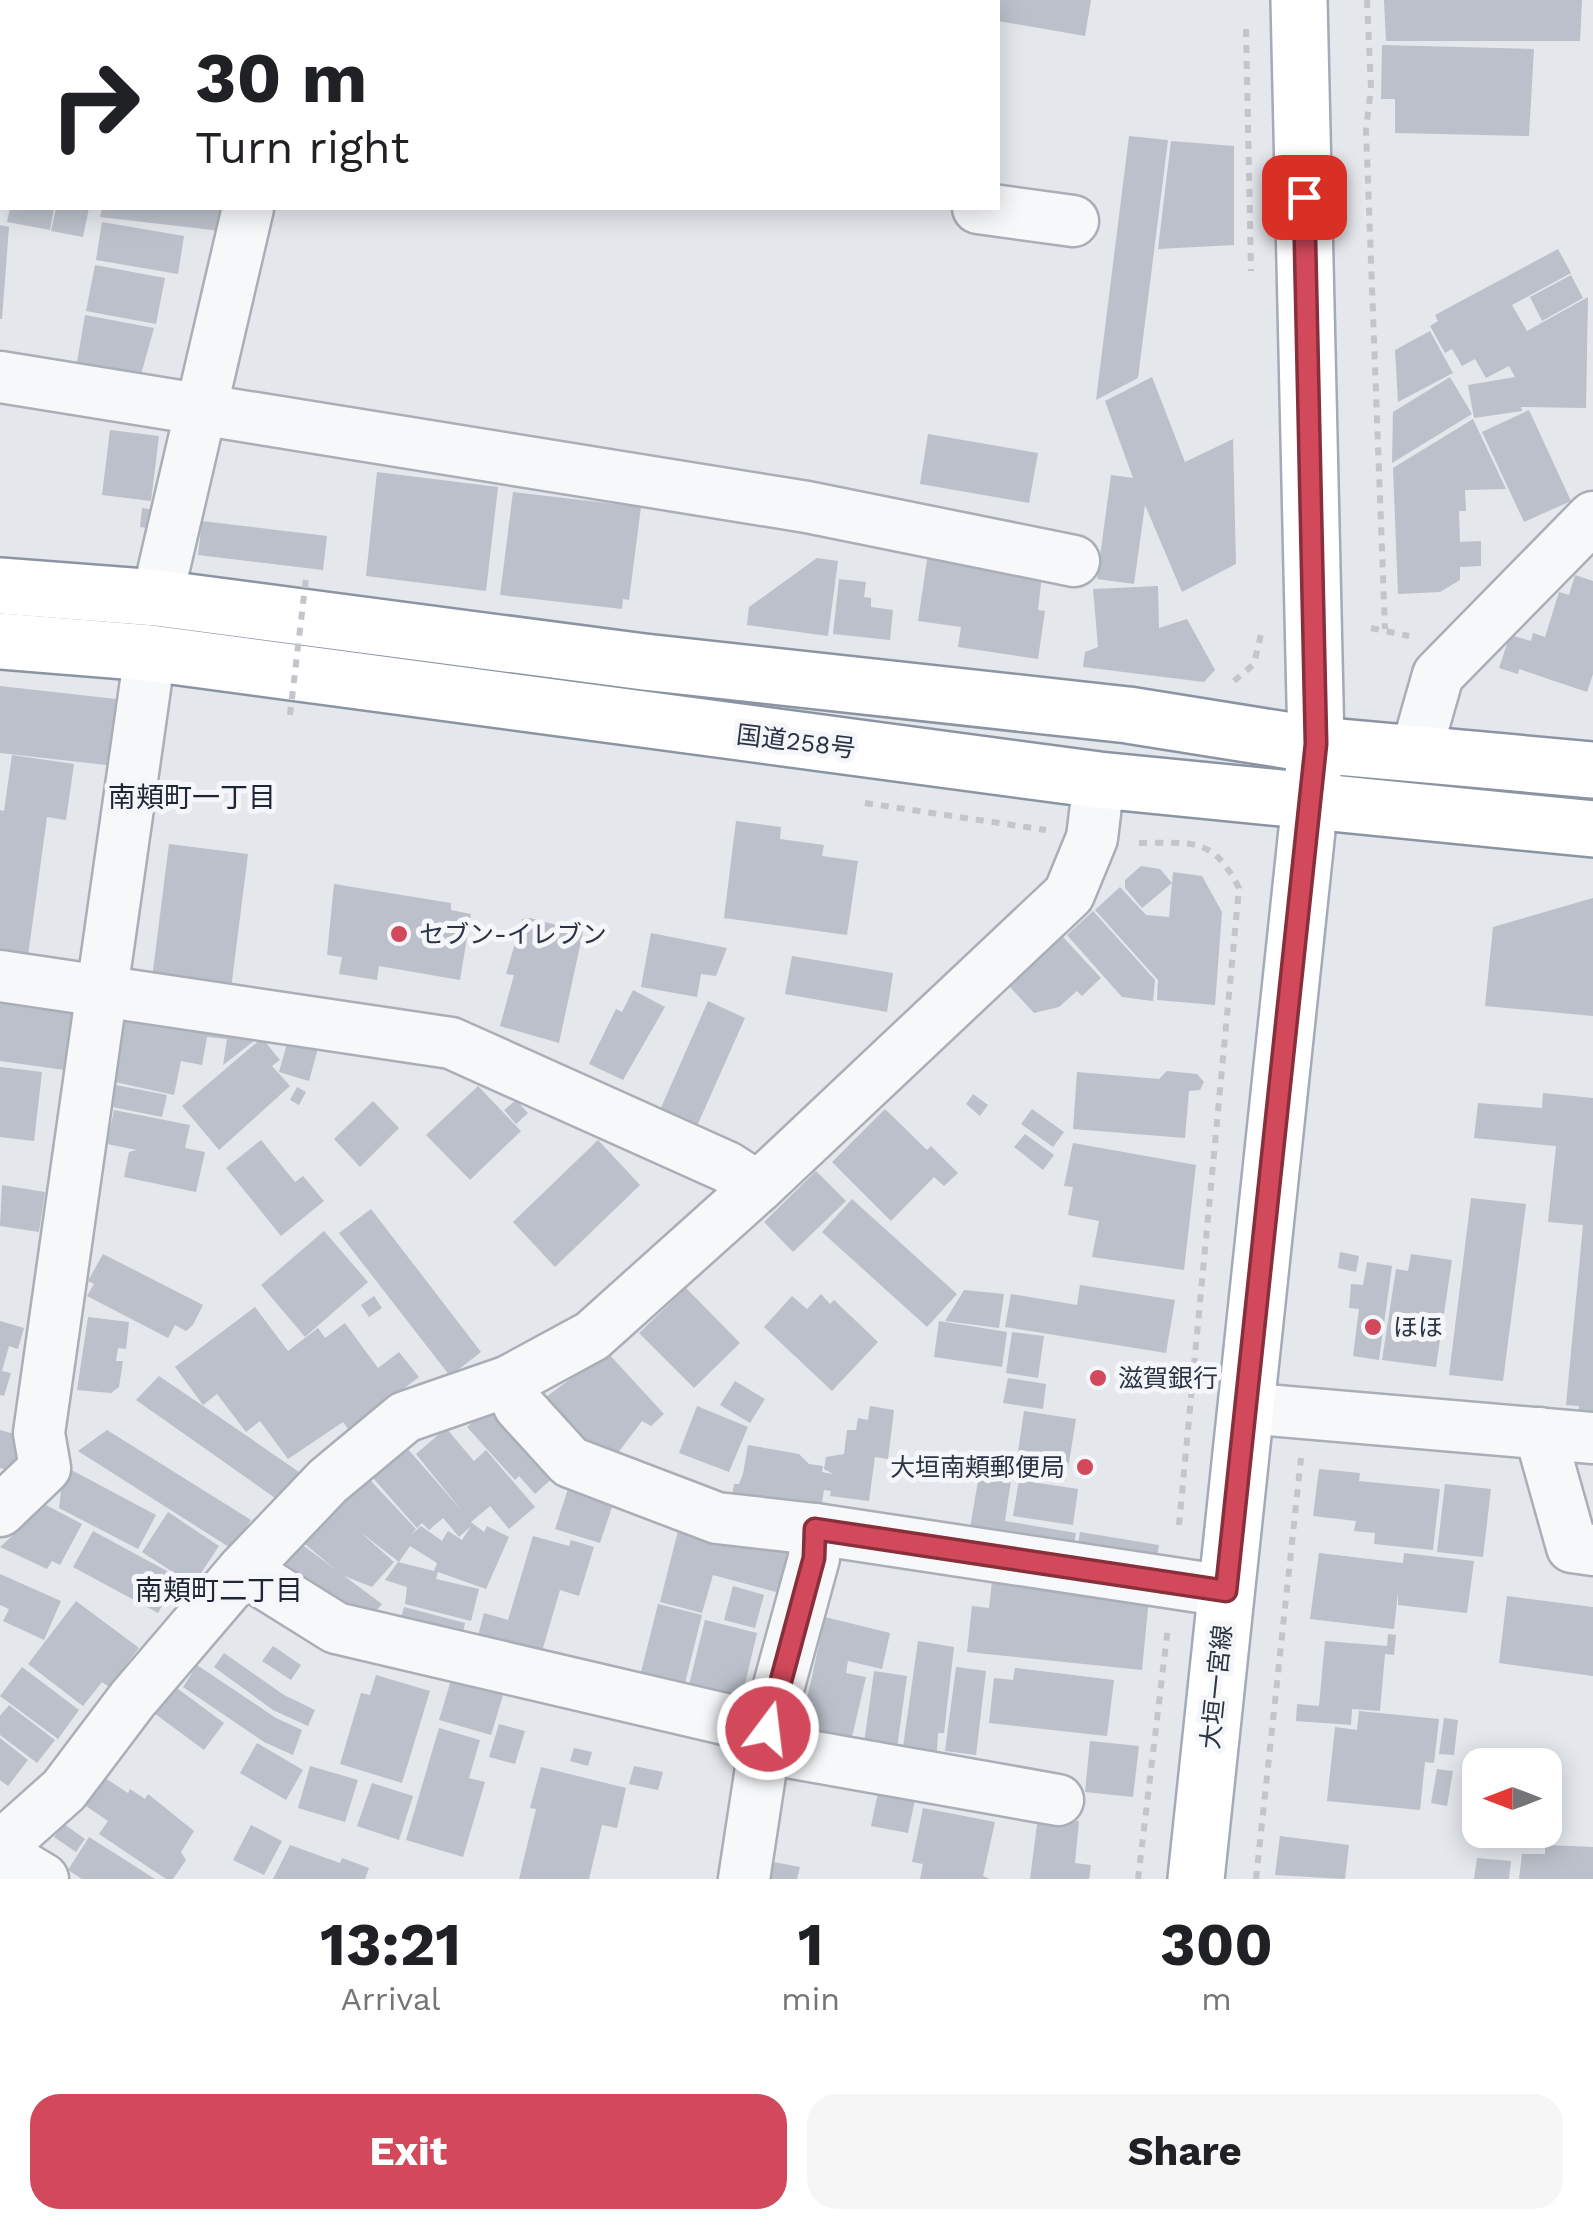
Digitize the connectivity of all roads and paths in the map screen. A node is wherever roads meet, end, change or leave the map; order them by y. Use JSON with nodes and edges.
{"nodes":[{"id":1,"x":1299,"y":0,"type":"edge"},
{"id":2,"x":1367,"y":0,"type":"edge"},
{"id":3,"x":248,"y":210,"type":"edge"},
{"id":4,"x":993,"y":210,"type":"edge"},
{"id":5,"x":1074,"y":221,"type":"dead end"},
{"id":6,"x":0,"y":377,"type":"edge"},
{"id":7,"x":200,"y":410,"type":"junction"},
{"id":8,"x":1593,"y":517,"type":"edge"},
{"id":9,"x":1074,"y":561,"type":"dead end"},
{"id":10,"x":306,"y":578,"type":"dead end"},
{"id":11,"x":0,"y":586,"type":"edge"},
{"id":12,"x":157,"y":598,"type":"junction"},
{"id":13,"x":1371,"y":628,"type":"dead end"},
{"id":14,"x":1385,"y":629,"type":"junction"},
{"id":15,"x":0,"y":642,"type":"edge"},
{"id":16,"x":1425,"y":642,"type":"dead end"},
{"id":17,"x":150,"y":653,"type":"junction"},
{"id":18,"x":290,"y":715,"type":"dead end"},
{"id":19,"x":1316,"y":744,"type":"junction"},
{"id":20,"x":1416,"y":752,"type":"junction"},
{"id":21,"x":1593,"y":770,"type":"edge"},
{"id":22,"x":1099,"y":780,"type":"junction"},
{"id":23,"x":1310,"y":803,"type":"junction"},
{"id":24,"x":1593,"y":830,"type":"edge"},
{"id":25,"x":1134,"y":844,"type":"dead end"},
{"id":26,"x":0,"y":976,"type":"edge"},
{"id":27,"x":104,"y":992,"type":"junction"},
{"id":28,"x":758,"y":1187,"type":"junction"},
{"id":29,"x":509,"y":1381,"type":"junction"},
{"id":30,"x":1244,"y":1408,"type":"junction"},
{"id":31,"x":1540,"y":1434,"type":"junction"},
{"id":32,"x":1593,"y":1438,"type":"edge"},
{"id":33,"x":1302,"y":1446,"type":"dead end"},
{"id":34,"x":0,"y":1511,"type":"edge"},
{"id":35,"x":815,"y":1529,"type":"junction"},
{"id":36,"x":1593,"y":1550,"type":"edge"},
{"id":37,"x":243,"y":1570,"type":"junction"},
{"id":38,"x":1200,"y":1586,"type":"junction"},
{"id":39,"x":766,"y":1739,"type":"junction"},
{"id":40,"x":1058,"y":1800,"type":"dead end"},
{"id":41,"x":0,"y":1850,"type":"edge"},
{"id":42,"x":43,"y":1879,"type":"edge"},
{"id":43,"x":744,"y":1879,"type":"edge"},
{"id":44,"x":1138,"y":1879,"type":"edge"},
{"id":45,"x":1196,"y":1879,"type":"edge"},
{"id":46,"x":1256,"y":1879,"type":"edge"}],
"edges":[{"from":1,"to":19,"type":"main road","name":"大垣一宮線"},
{"from":2,"to":14,"type":"path"},
{"from":3,"to":7,"type":"street"},
{"from":4,"to":5,"type":"street"},
{"from":6,"to":7,"type":"street"},
{"from":7,"to":9,"type":"street"},
{"from":7,"to":12,"type":"street"},
{"from":8,"to":20,"type":"street"},
{"from":10,"to":18,"type":"path","bridge":true},
{"from":11,"to":12,"type":"main road"},
{"from":12,"to":19,"type":"main road"},
{"from":13,"to":14,"type":"path"},
{"from":14,"to":16,"type":"path"},
{"from":15,"to":17,"type":"main road","name":"国道258号"},
{"from":17,"to":22,"type":"main road","name":"国道258号"},
{"from":17,"to":27,"type":"street"},
{"from":19,"to":20,"type":"main road"},
{"from":19,"to":23,"type":"main road","name":"大垣一宮線"},
{"from":20,"to":21,"type":"main road"},
{"from":22,"to":23,"type":"main road","name":"国道258号"},
{"from":22,"to":28,"type":"street"},
{"from":23,"to":24,"type":"main road","name":"国道258号"},
{"from":23,"to":30,"type":"main road","name":"大垣一宮線"},
{"from":25,"to":38,"type":"path"},
{"from":26,"to":27,"type":"street"},
{"from":27,"to":28,"type":"street"},
{"from":27,"to":34,"type":"street"},
{"from":28,"to":29,"type":"street"},
{"from":29,"to":35,"type":"street"},
{"from":29,"to":37,"type":"street"},
{"from":30,"to":31,"type":"street"},
{"from":30,"to":38,"type":"main road","name":"大垣一宮線"},
{"from":31,"to":32,"type":"street"},
{"from":31,"to":36,"type":"street"},
{"from":33,"to":46,"type":"path"},
{"from":35,"to":38,"type":"street"},
{"from":35,"to":39,"type":"street"},
{"from":37,"to":39,"type":"street"},
{"from":37,"to":41,"type":"street"},
{"from":38,"to":44,"type":"path"},
{"from":38,"to":45,"type":"main road","name":"大垣一宮線"},
{"from":39,"to":40,"type":"street"},
{"from":39,"to":43,"type":"street"},
{"from":41,"to":42,"type":"street"}]}
